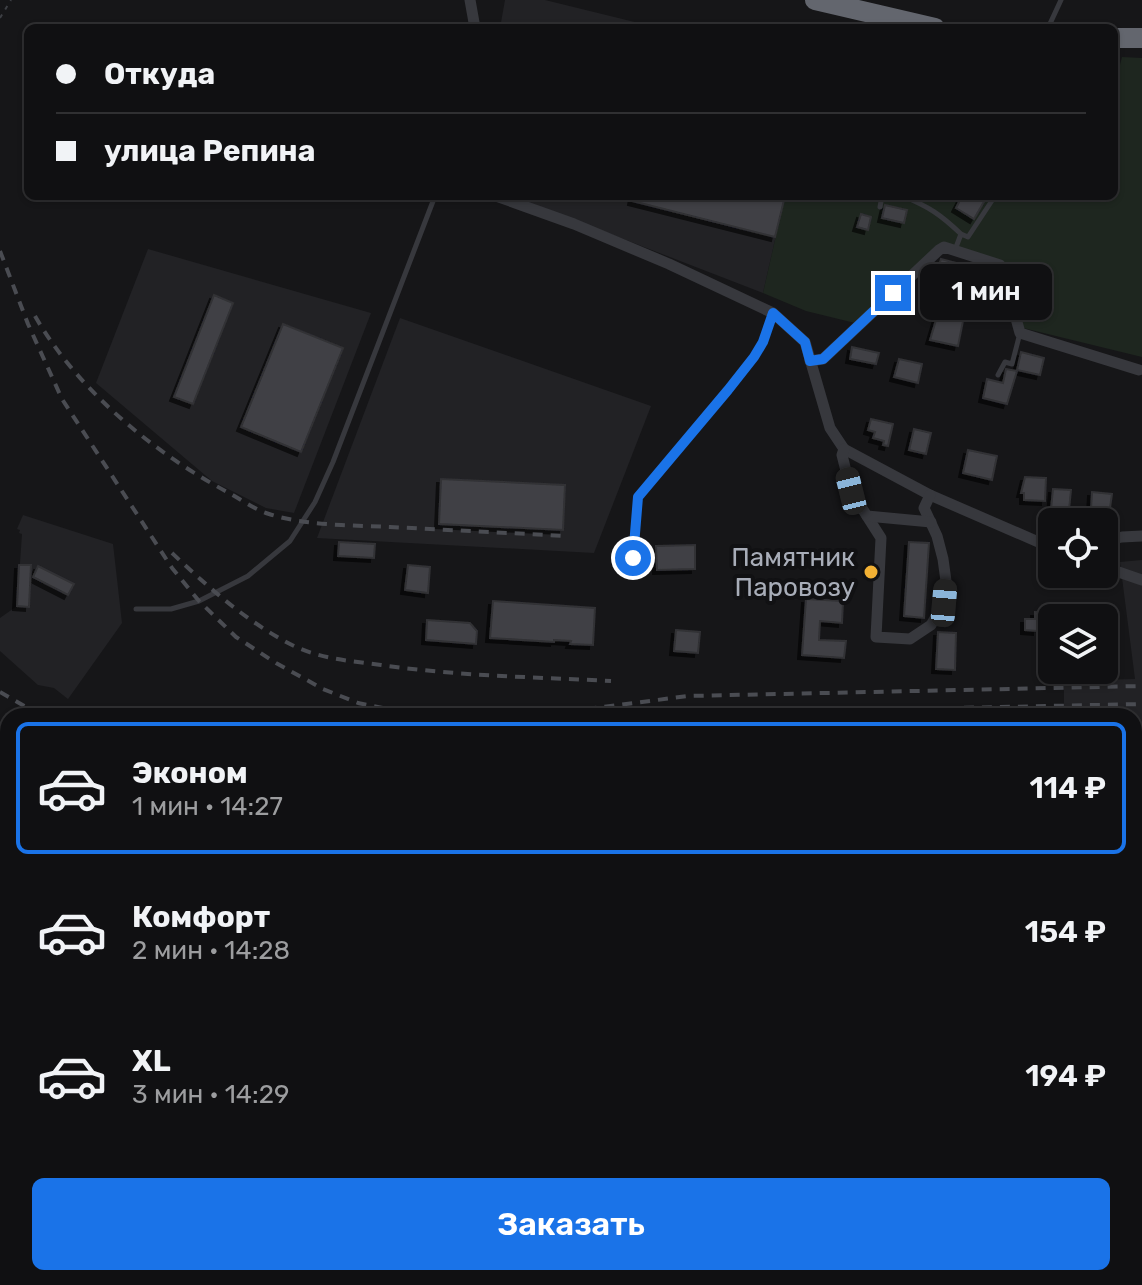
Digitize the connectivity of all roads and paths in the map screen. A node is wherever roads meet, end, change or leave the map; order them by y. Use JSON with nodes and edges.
{"nodes":[{"id":1,"x":11,"y":0,"type":"edge"},
{"id":2,"x":470,"y":0,"type":"edge"},
{"id":3,"x":815,"y":0,"type":"edge"},
{"id":4,"x":1061,"y":0,"type":"edge"},
{"id":5,"x":0,"y":18,"type":"edge"},
{"id":6,"x":474,"y":24,"type":"edge"},
{"id":7,"x":918,"y":24,"type":"edge"},
{"id":8,"x":1050,"y":24,"type":"edge"},
{"id":9,"x":1118,"y":38,"type":"edge"},
{"id":10,"x":1142,"y":38,"type":"edge"},
{"id":11,"x":433,"y":200,"type":"edge"},
{"id":12,"x":507,"y":200,"type":"edge"},
{"id":13,"x":881,"y":200,"type":"edge"},
{"id":14,"x":913,"y":200,"type":"edge"},
{"id":15,"x":992,"y":200,"type":"edge"},
{"id":16,"x":880,"y":207,"type":"dead end"},
{"id":17,"x":961,"y":234,"type":"junction"},
{"id":18,"x":954,"y":251,"type":"junction"},
{"id":19,"x":773,"y":313,"type":"junction"},
{"id":20,"x":1020,"y":333,"type":"junction"},
{"id":21,"x":810,"y":361,"type":"junction"},
{"id":22,"x":1139,"y":370,"type":"dead end"},
{"id":23,"x":998,"y":375,"type":"dead end"},
{"id":24,"x":844,"y":449,"type":"junction"},
{"id":25,"x":930,"y":495,"type":"junction"},
{"id":26,"x":867,"y":516,"type":"junction"},
{"id":27,"x":931,"y":522,"type":"junction"},
{"id":28,"x":1142,"y":536,"type":"edge"},
{"id":29,"x":1118,"y":538,"type":"edge"},
{"id":30,"x":1038,"y":542,"type":"edge"},
{"id":31,"x":633,"y":558,"type":"dead end"},
{"id":32,"x":1118,"y":572,"type":"edge"},
{"id":33,"x":1142,"y":580,"type":"edge"},
{"id":34,"x":136,"y":609,"type":"dead end"}],
"edges":[{"from":1,"to":5,"type":"path"},
{"from":2,"to":6,"type":"street"},
{"from":3,"to":7,"type":"highway"},
{"from":4,"to":8,"type":"lane"},
{"from":9,"to":10,"type":"highway"},
{"from":11,"to":34,"type":"lane"},
{"from":12,"to":19,"type":"street"},
{"from":13,"to":16,"type":"lane"},
{"from":14,"to":17,"type":"lane"},
{"from":15,"to":17,"type":"lane"},
{"from":17,"to":18,"type":"lane"},
{"from":18,"to":20,"type":"street"},
{"from":18,"to":21,"type":"street"},
{"from":19,"to":21,"type":"street"},
{"from":19,"to":31,"type":"lane"},
{"from":20,"to":22,"type":"street"},
{"from":20,"to":23,"type":"lane"},
{"from":21,"to":24,"type":"street"},
{"from":24,"to":25,"type":"street"},
{"from":24,"to":26,"type":"street"},
{"from":25,"to":27,"type":"street"},
{"from":25,"to":30,"type":"street"},
{"from":26,"to":27,"type":"street"},
{"from":26,"to":27,"type":"street"},
{"from":28,"to":29,"type":"street"},
{"from":32,"to":33,"type":"street"}]}
